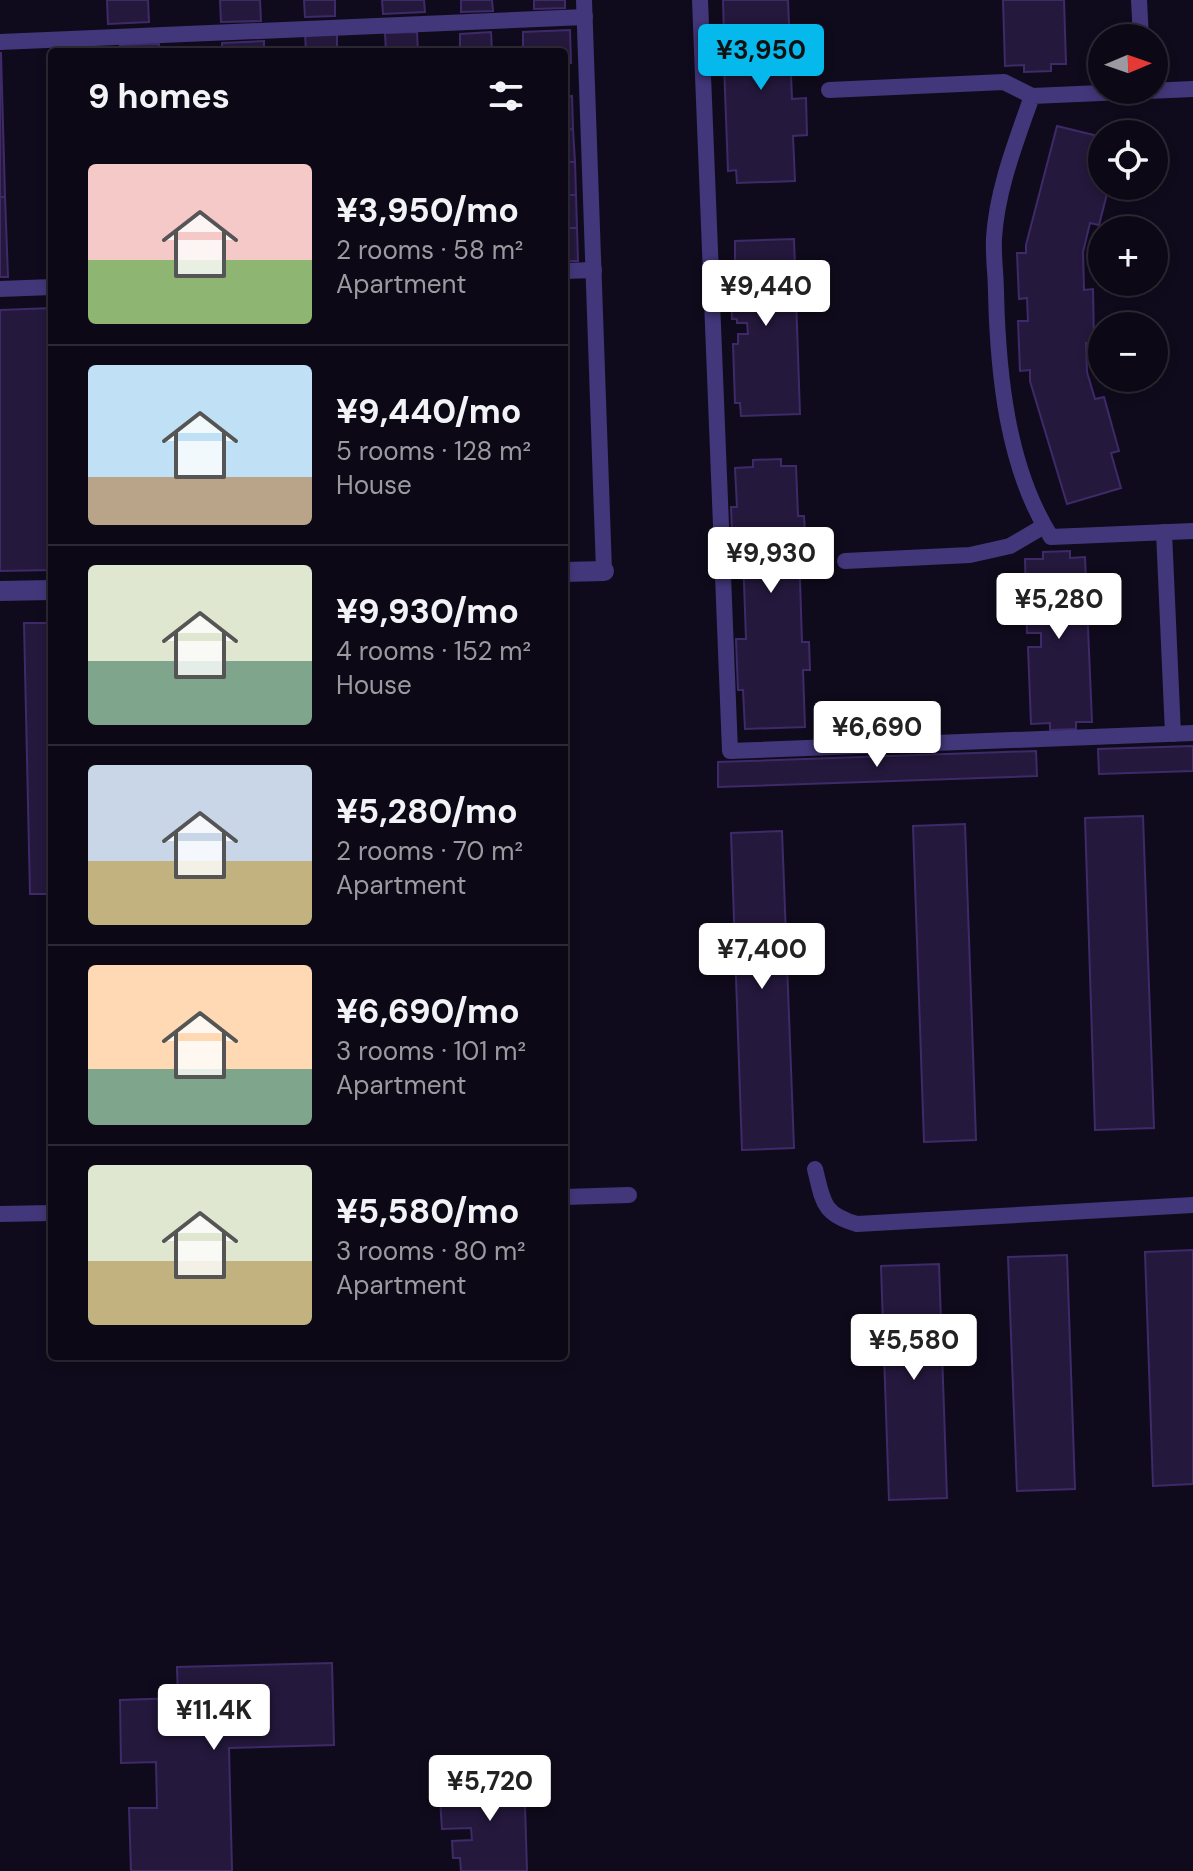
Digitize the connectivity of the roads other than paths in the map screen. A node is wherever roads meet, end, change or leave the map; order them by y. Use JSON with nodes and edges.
{"nodes":[{"id":1,"x":700,"y":0,"type":"edge"},
{"id":2,"x":1139,"y":0,"type":"edge"},
{"id":3,"x":585,"y":8,"type":"edge"},
{"id":4,"x":1140,"y":24,"type":"edge"},
{"id":5,"x":0,"y":42,"type":"edge"},
{"id":6,"x":1168,"y":89,"type":"edge"},
{"id":7,"x":1193,"y":89,"type":"edge"},
{"id":8,"x":829,"y":90,"type":"dead end"},
{"id":9,"x":1088,"y":93,"type":"edge"},
{"id":10,"x":1032,"y":96,"type":"junction"},
{"id":11,"x":594,"y":270,"type":"junction"},
{"id":12,"x":568,"y":271,"type":"edge"},
{"id":13,"x":48,"y":287,"type":"edge"},
{"id":14,"x":0,"y":289,"type":"edge"},
{"id":15,"x":1044,"y":526,"type":"junction"},
{"id":16,"x":1193,"y":531,"type":"edge"},
{"id":17,"x":1164,"y":532,"type":"junction"},
{"id":18,"x":845,"y":561,"type":"dead end"},
{"id":19,"x":604,"y":571,"type":"joint"},
{"id":20,"x":568,"y":572,"type":"edge"},
{"id":21,"x":48,"y":590,"type":"edge"},
{"id":22,"x":0,"y":591,"type":"edge"},
{"id":23,"x":1193,"y":733,"type":"edge"},
{"id":24,"x":1173,"y":734,"type":"junction"},
{"id":25,"x":815,"y":1169,"type":"dead end"},
{"id":26,"x":629,"y":1195,"type":"dead end"},
{"id":27,"x":568,"y":1197,"type":"edge"},
{"id":28,"x":1193,"y":1205,"type":"edge"},
{"id":29,"x":48,"y":1213,"type":"edge"},
{"id":30,"x":0,"y":1214,"type":"edge"}],
"edges":[{"from":1,"to":24,"type":"lane"},
{"from":2,"to":4,"type":"lane"},
{"from":3,"to":5,"type":"lane"},
{"from":3,"to":11,"type":"lane"},
{"from":6,"to":7,"type":"lane"},
{"from":8,"to":10,"type":"lane"},
{"from":9,"to":10,"type":"lane"},
{"from":10,"to":15,"type":"lane"},
{"from":11,"to":12,"type":"lane"},
{"from":11,"to":19,"type":"lane"},
{"from":13,"to":14,"type":"lane"},
{"from":15,"to":17,"type":"lane"},
{"from":15,"to":18,"type":"lane"},
{"from":16,"to":17,"type":"lane"},
{"from":17,"to":24,"type":"lane"},
{"from":19,"to":20,"type":"street"},
{"from":21,"to":22,"type":"street"},
{"from":23,"to":24,"type":"lane"},
{"from":25,"to":28,"type":"lane"},
{"from":26,"to":27,"type":"lane"},
{"from":29,"to":30,"type":"lane"}]}
